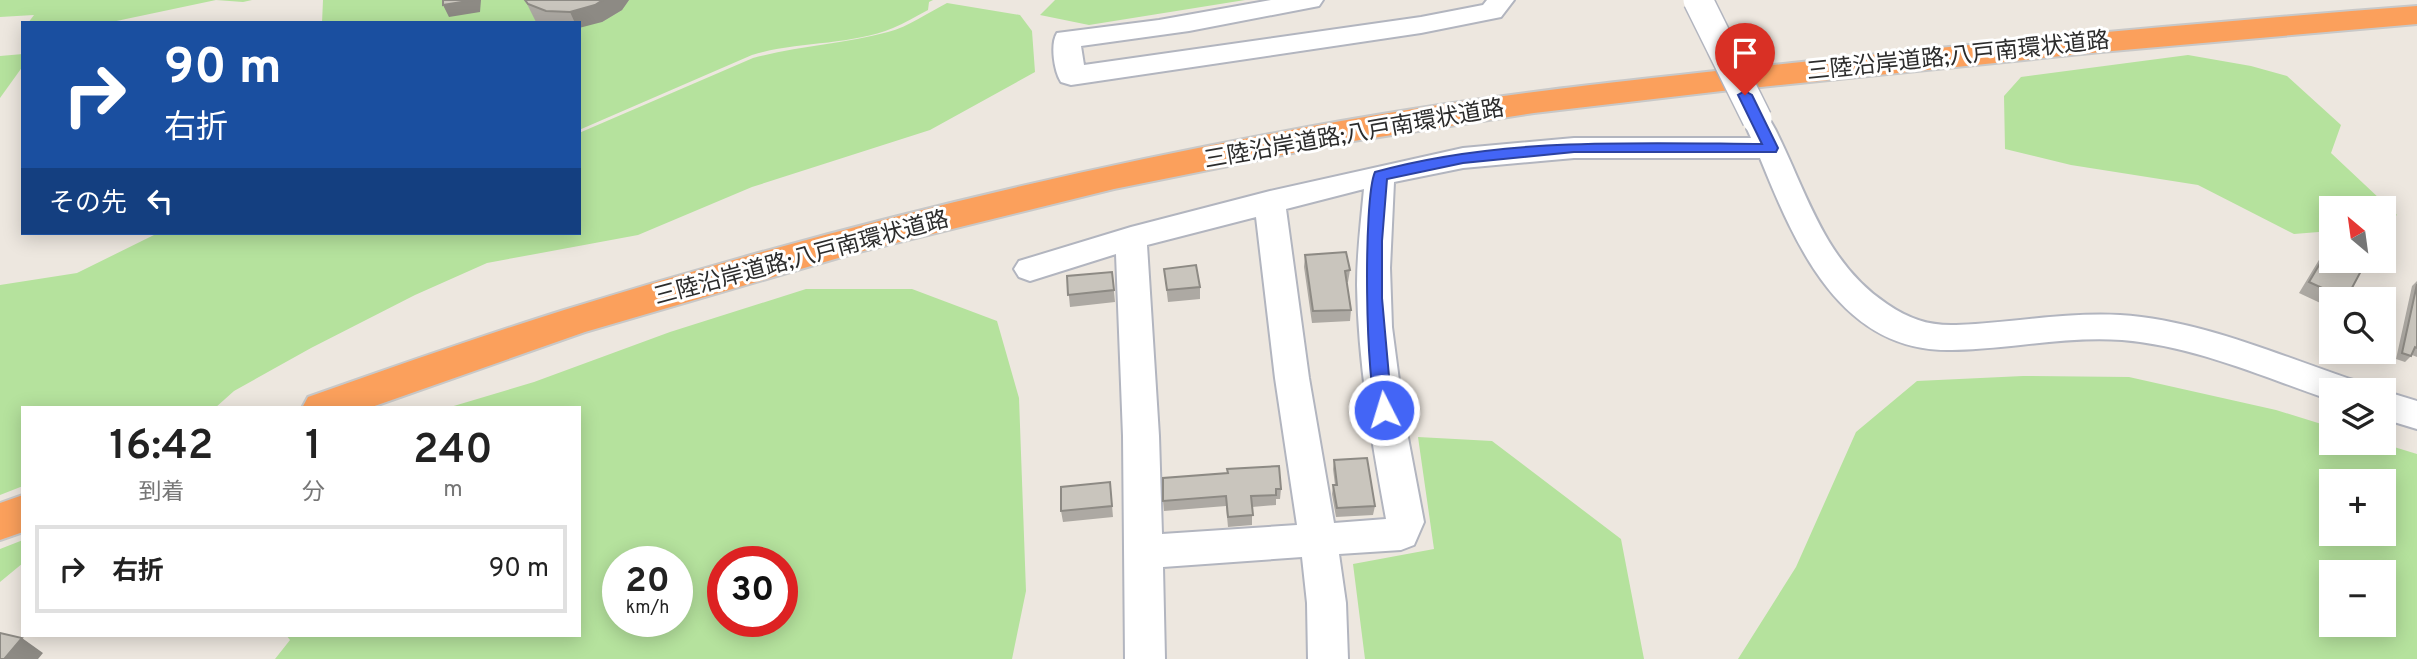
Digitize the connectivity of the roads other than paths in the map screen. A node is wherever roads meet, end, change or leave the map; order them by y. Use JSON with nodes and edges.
{"nodes":[{"id":1,"x":1310,"y":0,"type":"edge"},
{"id":2,"x":1502,"y":0,"type":"edge"},
{"id":3,"x":1698,"y":0,"type":"edge"},
{"id":4,"x":2417,"y":15,"type":"edge"},
{"id":5,"x":1771,"y":148,"type":"junction"},
{"id":6,"x":1380,"y":175,"type":"junction"},
{"id":7,"x":1270,"y":202,"type":"junction"},
{"id":8,"x":1131,"y":238,"type":"junction"},
{"id":9,"x":1030,"y":270,"type":"dead end"},
{"id":10,"x":2319,"y":383,"type":"edge"},
{"id":11,"x":328,"y":406,"type":"edge"},
{"id":12,"x":2396,"y":409,"type":"edge"},
{"id":13,"x":2417,"y":415,"type":"edge"},
{"id":14,"x":21,"y":514,"type":"edge"},
{"id":15,"x":0,"y":522,"type":"edge"},
{"id":16,"x":1317,"y":539,"type":"junction"},
{"id":17,"x":1144,"y":552,"type":"junction"},
{"id":18,"x":1145,"y":659,"type":"edge"},
{"id":19,"x":1328,"y":659,"type":"edge"}],
"edges":[{"from":1,"to":2,"type":"street"},
{"from":3,"to":5,"type":"street","bridge":true},
{"from":4,"to":11,"type":"highway","name":"三陸沿岸道路;八戸南環状道路"},
{"from":5,"to":6,"type":"street"},
{"from":5,"to":10,"type":"street"},
{"from":6,"to":7,"type":"street"},
{"from":6,"to":16,"type":"street"},
{"from":7,"to":8,"type":"street"},
{"from":7,"to":16,"type":"street"},
{"from":8,"to":9,"type":"street"},
{"from":8,"to":17,"type":"street"},
{"from":12,"to":13,"type":"street"},
{"from":14,"to":15,"type":"highway"},
{"from":16,"to":17,"type":"street"},
{"from":16,"to":19,"type":"street"},
{"from":17,"to":18,"type":"street"}]}
